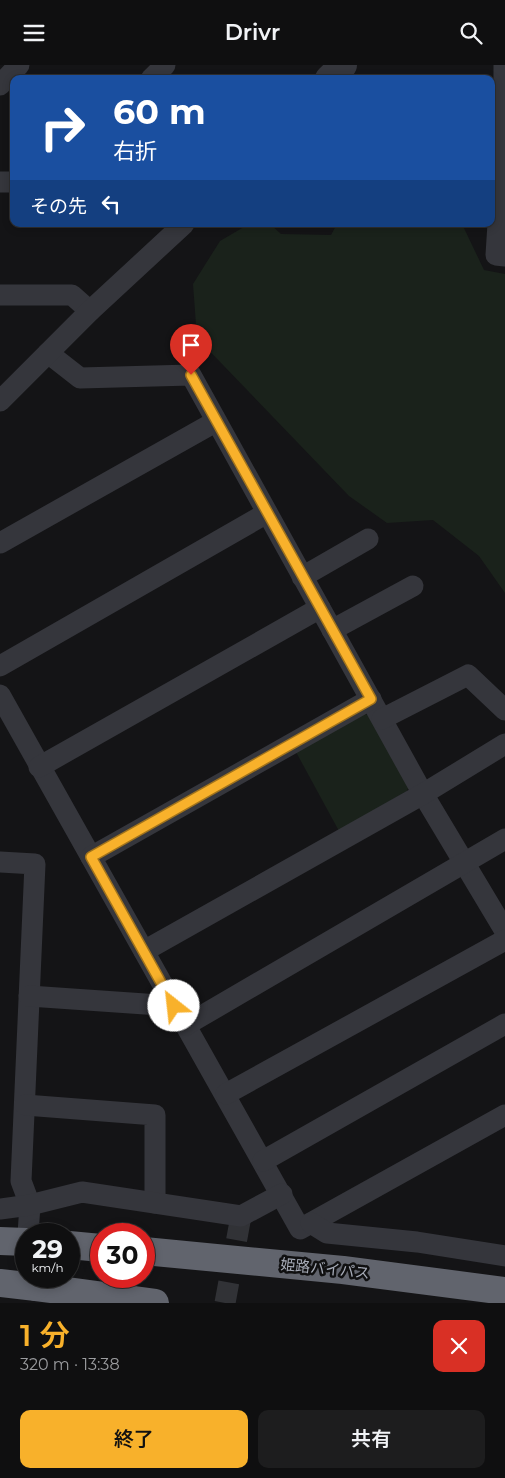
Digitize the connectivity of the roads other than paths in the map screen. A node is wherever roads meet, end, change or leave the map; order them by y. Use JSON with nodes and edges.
{"nodes":[{"id":1,"x":19,"y":65,"type":"edge"},
{"id":2,"x":165,"y":65,"type":"edge"},
{"id":3,"x":343,"y":65,"type":"edge"},
{"id":4,"x":504,"y":65,"type":"edge"},
{"id":5,"x":155,"y":75,"type":"edge"},
{"id":6,"x":333,"y":75,"type":"edge"},
{"id":7,"x":0,"y":85,"type":"edge"},
{"id":8,"x":504,"y":130,"type":"edge"},
{"id":9,"x":181,"y":227,"type":"edge"},
{"id":10,"x":505,"y":256,"type":"edge"},
{"id":11,"x":0,"y":295,"type":"edge"},
{"id":12,"x":90,"y":311,"type":"junction"},
{"id":13,"x":48,"y":353,"type":"junction"},
{"id":14,"x":0,"y":401,"type":"edge"},
{"id":15,"x":215,"y":422,"type":"junction"},
{"id":16,"x":266,"y":513,"type":"junction"},
{"id":17,"x":368,"y":539,"type":"dead end"},
{"id":18,"x":0,"y":543,"type":"edge"},
{"id":19,"x":302,"y":577,"type":"junction"},
{"id":20,"x":413,"y":585,"type":"dead end"},
{"id":21,"x":320,"y":608,"type":"junction"},
{"id":22,"x":332,"y":630,"type":"junction"},
{"id":23,"x":0,"y":666,"type":"edge"},
{"id":24,"x":0,"y":695,"type":"edge"},
{"id":25,"x":371,"y":699,"type":"junction"},
{"id":26,"x":505,"y":711,"type":"edge"},
{"id":27,"x":382,"y":719,"type":"junction"},
{"id":28,"x":505,"y":744,"type":"edge"},
{"id":29,"x":40,"y":767,"type":"junction"},
{"id":30,"x":423,"y":794,"type":"junction"},
{"id":31,"x":505,"y":839,"type":"edge"},
{"id":32,"x":91,"y":857,"type":"junction"},
{"id":33,"x":0,"y":862,"type":"edge"},
{"id":34,"x":464,"y":863,"type":"junction"},
{"id":35,"x":505,"y":931,"type":"edge"},
{"id":36,"x":505,"y":940,"type":"edge"},
{"id":37,"x":144,"y":951,"type":"junction"},
{"id":38,"x":29,"y":996,"type":"junction"},
{"id":39,"x":174,"y":1006,"type":"junction"},
{"id":40,"x":505,"y":1024,"type":"edge"},
{"id":41,"x":186,"y":1025,"type":"junction"},
{"id":42,"x":226,"y":1094,"type":"junction"},
{"id":43,"x":24,"y":1105,"type":"junction"},
{"id":44,"x":505,"y":1115,"type":"edge"},
{"id":45,"x":263,"y":1161,"type":"junction"},
{"id":46,"x":282,"y":1194,"type":"junction"},
{"id":47,"x":155,"y":1203,"type":"junction"},
{"id":48,"x":30,"y":1205,"type":"junction"},
{"id":49,"x":0,"y":1209,"type":"edge"},
{"id":50,"x":29,"y":1223,"type":"edge"},
{"id":51,"x":311,"y":1223,"type":"junction"},
{"id":52,"x":0,"y":1241,"type":"edge"},
{"id":53,"x":15,"y":1242,"type":"edge"},
{"id":54,"x":155,"y":1252,"type":"edge"},
{"id":55,"x":505,"y":1256,"type":"edge"},
{"id":56,"x":0,"y":1283,"type":"edge"},
{"id":57,"x":29,"y":1289,"type":"edge"},
{"id":58,"x":505,"y":1291,"type":"edge"},
{"id":59,"x":155,"y":1303,"type":"edge"}],
"edges":[{"from":1,"to":7,"type":"street"},
{"from":2,"to":5,"type":"street"},
{"from":3,"to":6,"type":"street"},
{"from":4,"to":8,"type":"street"},
{"from":8,"to":10,"type":"street"},
{"from":9,"to":12,"type":"street"},
{"from":11,"to":12,"type":"street"},
{"from":12,"to":13,"type":"street"},
{"from":13,"to":14,"type":"street"},
{"from":13,"to":15,"type":"street"},
{"from":15,"to":16,"type":"street"},
{"from":15,"to":18,"type":"street"},
{"from":16,"to":19,"type":"street"},
{"from":16,"to":23,"type":"street"},
{"from":17,"to":19,"type":"street"},
{"from":19,"to":21,"type":"street"},
{"from":20,"to":22,"type":"street"},
{"from":21,"to":22,"type":"street"},
{"from":21,"to":29,"type":"street"},
{"from":22,"to":25,"type":"street"},
{"from":24,"to":29,"type":"street"},
{"from":25,"to":27,"type":"street"},
{"from":25,"to":32,"type":"street"},
{"from":26,"to":27,"type":"street"},
{"from":27,"to":30,"type":"street"},
{"from":28,"to":30,"type":"street"},
{"from":29,"to":32,"type":"street"},
{"from":30,"to":34,"type":"street"},
{"from":30,"to":37,"type":"street"},
{"from":31,"to":34,"type":"street"},
{"from":32,"to":37,"type":"street"},
{"from":33,"to":38,"type":"street"},
{"from":34,"to":35,"type":"street"},
{"from":34,"to":41,"type":"street"},
{"from":36,"to":42,"type":"street"},
{"from":37,"to":39,"type":"street"},
{"from":38,"to":39,"type":"street"},
{"from":38,"to":43,"type":"street"},
{"from":39,"to":41,"type":"street"},
{"from":40,"to":45,"type":"street"},
{"from":41,"to":42,"type":"street"},
{"from":42,"to":45,"type":"street"},
{"from":43,"to":47,"type":"street"},
{"from":43,"to":48,"type":"street"},
{"from":44,"to":51,"type":"street"},
{"from":45,"to":46,"type":"street"},
{"from":46,"to":47,"type":"street"},
{"from":46,"to":51,"type":"street"},
{"from":47,"to":48,"type":"street"},
{"from":48,"to":49,"type":"street"},
{"from":48,"to":50,"type":"street"},
{"from":51,"to":55,"type":"street"},
{"from":52,"to":53,"type":"highway"},
{"from":54,"to":58,"type":"highway","name":"姫路バイパス"},
{"from":56,"to":57,"type":"highway","bridge":true},
{"from":57,"to":59,"type":"highway"}]}
